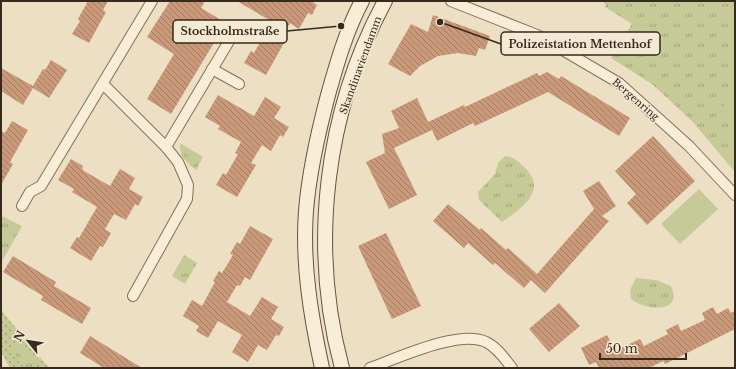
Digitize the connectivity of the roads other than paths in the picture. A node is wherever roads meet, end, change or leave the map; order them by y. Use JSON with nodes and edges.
{"nodes":[{"id":1,"x":152,"y":1,"type":"edge"},
{"id":2,"x":362,"y":1,"type":"edge"},
{"id":3,"x":385,"y":1,"type":"edge"},
{"id":4,"x":451,"y":1,"type":"edge"},
{"id":5,"x":235,"y":31,"type":"dead end"},
{"id":6,"x":212,"y":69,"type":"junction"},
{"id":7,"x":103,"y":84,"type":"junction"},
{"id":8,"x":239,"y":84,"type":"dead end"},
{"id":9,"x":166,"y":147,"type":"junction"},
{"id":10,"x":735,"y":195,"type":"edge"},
{"id":11,"x":22,"y":206,"type":"dead end"},
{"id":12,"x":133,"y":296,"type":"dead end"},
{"id":13,"x":322,"y":368,"type":"edge"},
{"id":14,"x":342,"y":368,"type":"edge"},
{"id":15,"x":370,"y":368,"type":"edge"},
{"id":16,"x":512,"y":368,"type":"edge"}],
"edges":[{"from":1,"to":7,"type":"street"},
{"from":2,"to":13,"type":"main road","name":"Skandinaviendamm"},
{"from":3,"to":14,"type":"main road","name":"Skandinaviendamm"},
{"from":4,"to":10,"type":"street","name":"Bergenring"},
{"from":5,"to":6,"type":"street"},
{"from":6,"to":8,"type":"street"},
{"from":6,"to":9,"type":"street"},
{"from":7,"to":9,"type":"street"},
{"from":7,"to":11,"type":"street"},
{"from":9,"to":12,"type":"street"},
{"from":15,"to":16,"type":"street"}]}
